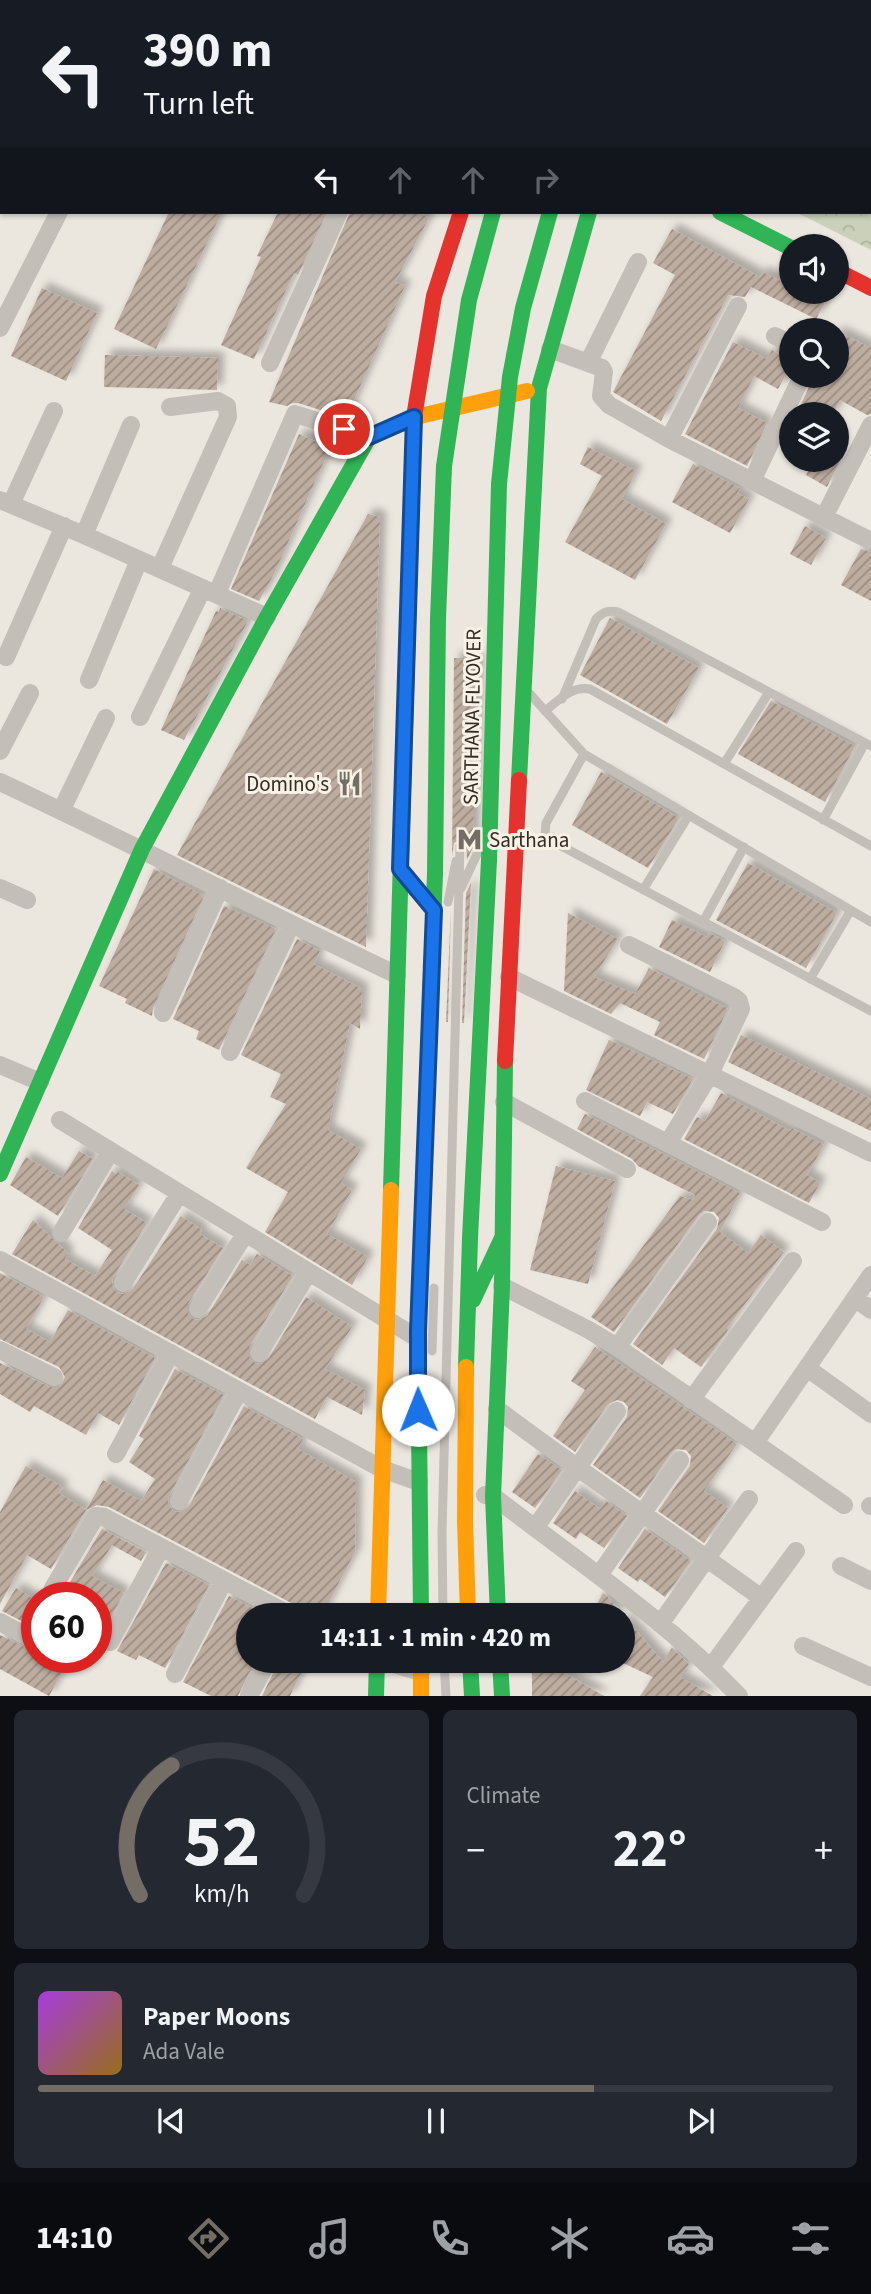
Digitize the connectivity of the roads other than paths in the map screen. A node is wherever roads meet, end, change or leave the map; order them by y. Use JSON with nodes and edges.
{"nodes":[{"id":1,"x":58,"y":214,"type":"edge"},
{"id":2,"x":338,"y":214,"type":"edge"},
{"id":3,"x":460,"y":214,"type":"edge"},
{"id":4,"x":492,"y":214,"type":"edge"},
{"id":5,"x":549,"y":214,"type":"edge"},
{"id":6,"x":588,"y":214,"type":"edge"},
{"id":7,"x":724,"y":214,"type":"edge"},
{"id":8,"x":779,"y":242,"type":"edge"},
{"id":9,"x":638,"y":262,"type":"dead end"},
{"id":10,"x":849,"y":277,"type":"edge"},
{"id":11,"x":871,"y":288,"type":"edge"},
{"id":12,"x":738,"y":306,"type":"dead end"},
{"id":13,"x":0,"y":328,"type":"edge"},
{"id":14,"x":550,"y":349,"type":"junction"},
{"id":15,"x":270,"y":363,"type":"dead end"},
{"id":16,"x":588,"y":363,"type":"junction"},
{"id":17,"x":538,"y":388,"type":"junction"},
{"id":18,"x":796,"y":388,"type":"edge"},
{"id":19,"x":170,"y":407,"type":"dead end"},
{"id":20,"x":54,"y":411,"type":"dead end"},
{"id":21,"x":414,"y":417,"type":"junction"},
{"id":22,"x":131,"y":425,"type":"dead end"},
{"id":23,"x":871,"y":425,"type":"edge"},
{"id":24,"x":369,"y":437,"type":"junction"},
{"id":25,"x":669,"y":439,"type":"junction"},
{"id":26,"x":752,"y":481,"type":"junction"},
{"id":27,"x":6,"y":502,"type":"edge"},
{"id":28,"x":824,"y":517,"type":"junction"},
{"id":29,"x":64,"y":526,"type":"junction"},
{"id":30,"x":84,"y":535,"type":"junction"},
{"id":31,"x":871,"y":541,"type":"edge"},
{"id":32,"x":139,"y":560,"type":"junction"},
{"id":33,"x":160,"y":568,"type":"junction"},
{"id":34,"x":210,"y":591,"type":"junction"},
{"id":35,"x":267,"y":617,"type":"junction"},
{"id":36,"x":6,"y":657,"type":"dead end"},
{"id":37,"x":89,"y":680,"type":"dead end"},
{"id":38,"x":524,"y":687,"type":"junction"},
{"id":39,"x":769,"y":692,"type":"junction"},
{"id":40,"x":30,"y":693,"type":"dead end"},
{"id":41,"x":562,"y":699,"type":"junction"},
{"id":42,"x":545,"y":711,"type":"junction"},
{"id":43,"x":140,"y":717,"type":"dead end"},
{"id":44,"x":106,"y":718,"type":"dead end"},
{"id":45,"x":868,"y":744,"type":"edge"},
{"id":46,"x":0,"y":751,"type":"edge"},
{"id":47,"x":584,"y":754,"type":"junction"},
{"id":48,"x":724,"y":764,"type":"junction"},
{"id":49,"x":520,"y":766,"type":"junction"},
{"id":50,"x":0,"y":782,"type":"edge"},
{"id":51,"x":508,"y":791,"type":"dead end"},
{"id":52,"x":502,"y":804,"type":"dead end"},
{"id":53,"x":61,"y":811,"type":"junction"},
{"id":54,"x":688,"y":815,"type":"junction"},
{"id":55,"x":823,"y":820,"type":"junction"},
{"id":56,"x":871,"y":846,"type":"edge"},
{"id":57,"x":744,"y":847,"type":"junction"},
{"id":58,"x":142,"y":849,"type":"junction"},
{"id":59,"x":400,"y":869,"type":"junction"},
{"id":60,"x":0,"y":887,"type":"edge"},
{"id":61,"x":220,"y":888,"type":"junction"},
{"id":62,"x":460,"y":890,"type":"junction"},
{"id":63,"x":643,"y":890,"type":"junction"},
{"id":64,"x":27,"y":901,"type":"dead end"},
{"id":65,"x":852,"y":910,"type":"junction"},
{"id":66,"x":440,"y":914,"type":"junction"},
{"id":67,"x":703,"y":922,"type":"junction"},
{"id":68,"x":871,"y":922,"type":"edge"},
{"id":69,"x":291,"y":925,"type":"junction"},
{"id":70,"x":629,"y":945,"type":"dead end"},
{"id":71,"x":397,"y":975,"type":"junction"},
{"id":72,"x":509,"y":977,"type":"junction"},
{"id":73,"x":810,"y":979,"type":"junction"},
{"id":74,"x":871,"y":1011,"type":"edge"},
{"id":75,"x":163,"y":1013,"type":"dead end"},
{"id":76,"x":230,"y":1052,"type":"dead end"},
{"id":77,"x":0,"y":1065,"type":"edge"},
{"id":78,"x":710,"y":1074,"type":"junction"},
{"id":79,"x":40,"y":1082,"type":"junction"},
{"id":80,"x":585,"y":1101,"type":"dead end"},
{"id":81,"x":504,"y":1102,"type":"junction"},
{"id":82,"x":60,"y":1120,"type":"dead end"},
{"id":83,"x":668,"y":1143,"type":"junction"},
{"id":84,"x":111,"y":1151,"type":"junction"},
{"id":85,"x":871,"y":1153,"type":"edge"},
{"id":86,"x":626,"y":1169,"type":"dead end"},
{"id":87,"x":0,"y":1174,"type":"edge"},
{"id":88,"x":179,"y":1194,"type":"junction"},
{"id":89,"x":708,"y":1222,"type":"dead end"},
{"id":90,"x":822,"y":1222,"type":"dead end"},
{"id":91,"x":61,"y":1233,"type":"dead end"},
{"id":92,"x":245,"y":1234,"type":"junction"},
{"id":93,"x":502,"y":1238,"type":"junction"},
{"id":94,"x":0,"y":1260,"type":"edge"},
{"id":95,"x":793,"y":1261,"type":"dead end"},
{"id":96,"x":308,"y":1273,"type":"junction"},
{"id":97,"x":871,"y":1275,"type":"edge"},
{"id":98,"x":122,"y":1283,"type":"dead end"},
{"id":99,"x":434,"y":1284,"type":"dead end"},
{"id":100,"x":502,"y":1286,"type":"junction"},
{"id":101,"x":855,"y":1298,"type":"junction"},
{"id":102,"x":198,"y":1309,"type":"dead end"},
{"id":103,"x":871,"y":1310,"type":"edge"},
{"id":104,"x":467,"y":1312,"type":"junction"},
{"id":105,"x":387,"y":1321,"type":"junction"},
{"id":106,"x":418,"y":1338,"type":"junction"},
{"id":107,"x":617,"y":1347,"type":"junction"},
{"id":108,"x":0,"y":1350,"type":"edge"},
{"id":109,"x":170,"y":1353,"type":"junction"},
{"id":110,"x":258,"y":1353,"type":"dead end"},
{"id":111,"x":432,"y":1364,"type":"dead end"},
{"id":112,"x":807,"y":1368,"type":"junction"},
{"id":113,"x":54,"y":1377,"type":"dead end"},
{"id":114,"x":239,"y":1391,"type":"junction"},
{"id":115,"x":691,"y":1400,"type":"junction"},
{"id":116,"x":497,"y":1409,"type":"junction"},
{"id":117,"x":617,"y":1411,"type":"dead end"},
{"id":118,"x":871,"y":1415,"type":"edge"},
{"id":119,"x":755,"y":1443,"type":"junction"},
{"id":120,"x":430,"y":1445,"type":"dead end"},
{"id":121,"x":116,"y":1454,"type":"dead end"},
{"id":122,"x":680,"y":1460,"type":"dead end"},
{"id":123,"x":383,"y":1469,"type":"junction"},
{"id":124,"x":576,"y":1469,"type":"junction"},
{"id":125,"x":419,"y":1482,"type":"junction"},
{"id":126,"x":464,"y":1490,"type":"junction"},
{"id":127,"x":493,"y":1496,"type":"junction"},
{"id":128,"x":749,"y":1499,"type":"dead end"},
{"id":129,"x":179,"y":1501,"type":"dead end"},
{"id":130,"x":844,"y":1505,"type":"dead end"},
{"id":131,"x":643,"y":1512,"type":"junction"},
{"id":132,"x":535,"y":1528,"type":"junction"},
{"id":133,"x":161,"y":1548,"type":"junction"},
{"id":134,"x":796,"y":1551,"type":"dead end"},
{"id":135,"x":708,"y":1559,"type":"junction"},
{"id":136,"x":841,"y":1566,"type":"dead end"},
{"id":137,"x":599,"y":1575,"type":"junction"},
{"id":138,"x":224,"y":1581,"type":"junction"},
{"id":139,"x":871,"y":1581,"type":"edge"},
{"id":140,"x":57,"y":1582,"type":"edge"},
{"id":141,"x":760,"y":1597,"type":"junction"},
{"id":142,"x":267,"y":1603,"type":"edge"},
{"id":143,"x":378,"y":1603,"type":"edge"},
{"id":144,"x":421,"y":1603,"type":"edge"},
{"id":145,"x":431,"y":1603,"type":"edge"},
{"id":146,"x":443,"y":1603,"type":"edge"},
{"id":147,"x":468,"y":1603,"type":"edge"},
{"id":148,"x":497,"y":1603,"type":"edge"},
{"id":149,"x":0,"y":1622,"type":"edge"},
{"id":150,"x":660,"y":1624,"type":"junction"},
{"id":151,"x":21,"y":1633,"type":"edge"},
{"id":152,"x":112,"y":1638,"type":"edge"},
{"id":153,"x":803,"y":1646,"type":"dead end"},
{"id":154,"x":711,"y":1667,"type":"junction"},
{"id":155,"x":261,"y":1673,"type":"edge"},
{"id":156,"x":377,"y":1673,"type":"edge"},
{"id":157,"x":423,"y":1673,"type":"edge"},
{"id":158,"x":426,"y":1673,"type":"edge"},
{"id":159,"x":445,"y":1673,"type":"edge"},
{"id":160,"x":471,"y":1673,"type":"edge"},
{"id":161,"x":501,"y":1673,"type":"edge"},
{"id":162,"x":175,"y":1674,"type":"dead end"},
{"id":163,"x":871,"y":1677,"type":"edge"},
{"id":164,"x":249,"y":1696,"type":"edge"},
{"id":165,"x":376,"y":1696,"type":"edge"},
{"id":166,"x":421,"y":1696,"type":"edge"},
{"id":167,"x":431,"y":1696,"type":"edge"},
{"id":168,"x":446,"y":1696,"type":"edge"},
{"id":169,"x":472,"y":1696,"type":"edge"},
{"id":170,"x":502,"y":1696,"type":"edge"},
{"id":171,"x":739,"y":1696,"type":"edge"}],
"edges":[{"from":1,"to":13,"type":"street"},
{"from":2,"to":15,"type":"street"},
{"from":3,"to":21,"type":"street"},
{"from":4,"to":66,"type":"street","name":"SARTHANA FLYOVER","bridge":true},
{"from":5,"to":104,"type":"street","name":"SARTHANA FLYOVER","bridge":true},
{"from":6,"to":14,"type":"street"},
{"from":7,"to":8,"type":"street"},
{"from":9,"to":16,"type":"street"},
{"from":10,"to":11,"type":"street"},
{"from":12,"to":25,"type":"street"},
{"from":14,"to":16,"type":"street"},
{"from":14,"to":17,"type":"street"},
{"from":16,"to":25,"type":"street"},
{"from":17,"to":21,"type":"street"},
{"from":17,"to":38,"type":"street"},
{"from":18,"to":26,"type":"street"},
{"from":19,"to":33,"type":"street"},
{"from":20,"to":27,"type":"street"},
{"from":21,"to":24,"type":"street"},
{"from":21,"to":59,"type":"street"},
{"from":22,"to":30,"type":"street"},
{"from":23,"to":28,"type":"street"},
{"from":24,"to":34,"type":"street"},
{"from":24,"to":35,"type":"street"},
{"from":25,"to":26,"type":"street"},
{"from":26,"to":28,"type":"street"},
{"from":27,"to":29,"type":"street"},
{"from":28,"to":31,"type":"street"},
{"from":29,"to":30,"type":"street"},
{"from":29,"to":36,"type":"street"},
{"from":30,"to":32,"type":"street"},
{"from":32,"to":33,"type":"street"},
{"from":32,"to":37,"type":"street"},
{"from":33,"to":34,"type":"street"},
{"from":34,"to":35,"type":"street"},
{"from":34,"to":43,"type":"street"},
{"from":35,"to":58,"type":"street"},
{"from":38,"to":42,"type":"lane"},
{"from":38,"to":49,"type":"street"},
{"from":39,"to":41,"type":"lane"},
{"from":39,"to":45,"type":"lane"},
{"from":39,"to":48,"type":"lane"},
{"from":40,"to":46,"type":"street"},
{"from":41,"to":42,"type":"lane"},
{"from":41,"to":48,"type":"lane"},
{"from":42,"to":47,"type":"lane"},
{"from":44,"to":53,"type":"street"},
{"from":45,"to":55,"type":"lane"},
{"from":47,"to":54,"type":"lane"},
{"from":47,"to":63,"type":"lane"},
{"from":48,"to":55,"type":"lane"},
{"from":49,"to":51,"type":"lane"},
{"from":49,"to":72,"type":"street"},
{"from":50,"to":53,"type":"street"},
{"from":52,"to":62,"type":"lane"},
{"from":53,"to":58,"type":"street"},
{"from":54,"to":57,"type":"lane"},
{"from":54,"to":63,"type":"lane"},
{"from":55,"to":56,"type":"lane"},
{"from":57,"to":65,"type":"lane"},
{"from":57,"to":67,"type":"lane"},
{"from":58,"to":61,"type":"street"},
{"from":58,"to":79,"type":"street"},
{"from":59,"to":66,"type":"street"},
{"from":59,"to":71,"type":"street"},
{"from":60,"to":64,"type":"street"},
{"from":61,"to":69,"type":"street"},
{"from":61,"to":75,"type":"street"},
{"from":62,"to":66,"type":"lane"},
{"from":62,"to":146,"type":"lane"},
{"from":63,"to":67,"type":"lane"},
{"from":65,"to":68,"type":"lane"},
{"from":65,"to":73,"type":"lane"},
{"from":66,"to":106,"type":"street","name":"SARTHANA FLYOVER"},
{"from":67,"to":73,"type":"lane"},
{"from":69,"to":71,"type":"street"},
{"from":69,"to":76,"type":"street"},
{"from":70,"to":78,"type":"street"},
{"from":71,"to":105,"type":"street"},
{"from":72,"to":78,"type":"street"},
{"from":72,"to":81,"type":"street"},
{"from":73,"to":74,"type":"lane"},
{"from":77,"to":79,"type":"street"},
{"from":78,"to":83,"type":"street"},
{"from":78,"to":85,"type":"street"},
{"from":79,"to":87,"type":"street"},
{"from":80,"to":83,"type":"street"},
{"from":81,"to":86,"type":"street"},
{"from":81,"to":93,"type":"street"},
{"from":82,"to":84,"type":"street"},
{"from":83,"to":90,"type":"street"},
{"from":84,"to":88,"type":"street"},
{"from":84,"to":91,"type":"street"},
{"from":88,"to":92,"type":"street"},
{"from":88,"to":98,"type":"street"},
{"from":89,"to":107,"type":"street"},
{"from":92,"to":96,"type":"street"},
{"from":92,"to":102,"type":"street"},
{"from":93,"to":100,"type":"street"},
{"from":93,"to":104,"type":"street"},
{"from":94,"to":109,"type":"street"},
{"from":95,"to":115,"type":"street"},
{"from":96,"to":105,"type":"street"},
{"from":96,"to":110,"type":"street"},
{"from":97,"to":101,"type":"street"},
{"from":99,"to":111,"type":"lane"},
{"from":100,"to":107,"type":"street"},
{"from":100,"to":116,"type":"street"},
{"from":101,"to":103,"type":"street"},
{"from":101,"to":112,"type":"street"},
{"from":104,"to":126,"type":"street","name":"SARTHANA FLYOVER"},
{"from":105,"to":106,"type":"street"},
{"from":105,"to":123,"type":"street"},
{"from":106,"to":125,"type":"street","name":"SARTHANA FLYOVER"},
{"from":107,"to":115,"type":"street"},
{"from":108,"to":113,"type":"street"},
{"from":109,"to":114,"type":"street"},
{"from":109,"to":121,"type":"street"},
{"from":112,"to":118,"type":"street"},
{"from":112,"to":119,"type":"street"},
{"from":114,"to":123,"type":"street"},
{"from":114,"to":129,"type":"street"},
{"from":115,"to":119,"type":"street"},
{"from":116,"to":124,"type":"street"},
{"from":116,"to":127,"type":"street"},
{"from":117,"to":124,"type":"street"},
{"from":119,"to":130,"type":"street"},
{"from":120,"to":145,"type":"lane"},
{"from":122,"to":131,"type":"street"},
{"from":123,"to":125,"type":"street"},
{"from":123,"to":143,"type":"street"},
{"from":124,"to":131,"type":"street"},
{"from":124,"to":132,"type":"street"},
{"from":125,"to":144,"type":"street","name":"SARTHANA FLYOVER"},
{"from":126,"to":127,"type":"street"},
{"from":126,"to":147,"type":"street","name":"SARTHANA FLYOVER"},
{"from":127,"to":132,"type":"street"},
{"from":127,"to":148,"type":"street"},
{"from":128,"to":135,"type":"street"},
{"from":131,"to":135,"type":"street"},
{"from":131,"to":137,"type":"street"},
{"from":132,"to":137,"type":"street"},
{"from":133,"to":138,"type":"street"},
{"from":133,"to":140,"type":"street"},
{"from":133,"to":152,"type":"street"},
{"from":134,"to":141,"type":"street"},
{"from":135,"to":141,"type":"street"},
{"from":135,"to":150,"type":"street"},
{"from":136,"to":139,"type":"street"},
{"from":137,"to":150,"type":"street"},
{"from":138,"to":142,"type":"street"},
{"from":138,"to":162,"type":"street"},
{"from":141,"to":154,"type":"street"},
{"from":149,"to":151,"type":"street"},
{"from":150,"to":154,"type":"street"},
{"from":153,"to":163,"type":"street"},
{"from":154,"to":171,"type":"street"},
{"from":155,"to":164,"type":"street"},
{"from":156,"to":165,"type":"street"},
{"from":157,"to":166,"type":"street"},
{"from":158,"to":167,"type":"lane"},
{"from":159,"to":168,"type":"lane"},
{"from":160,"to":169,"type":"street"},
{"from":161,"to":170,"type":"street"}]}
